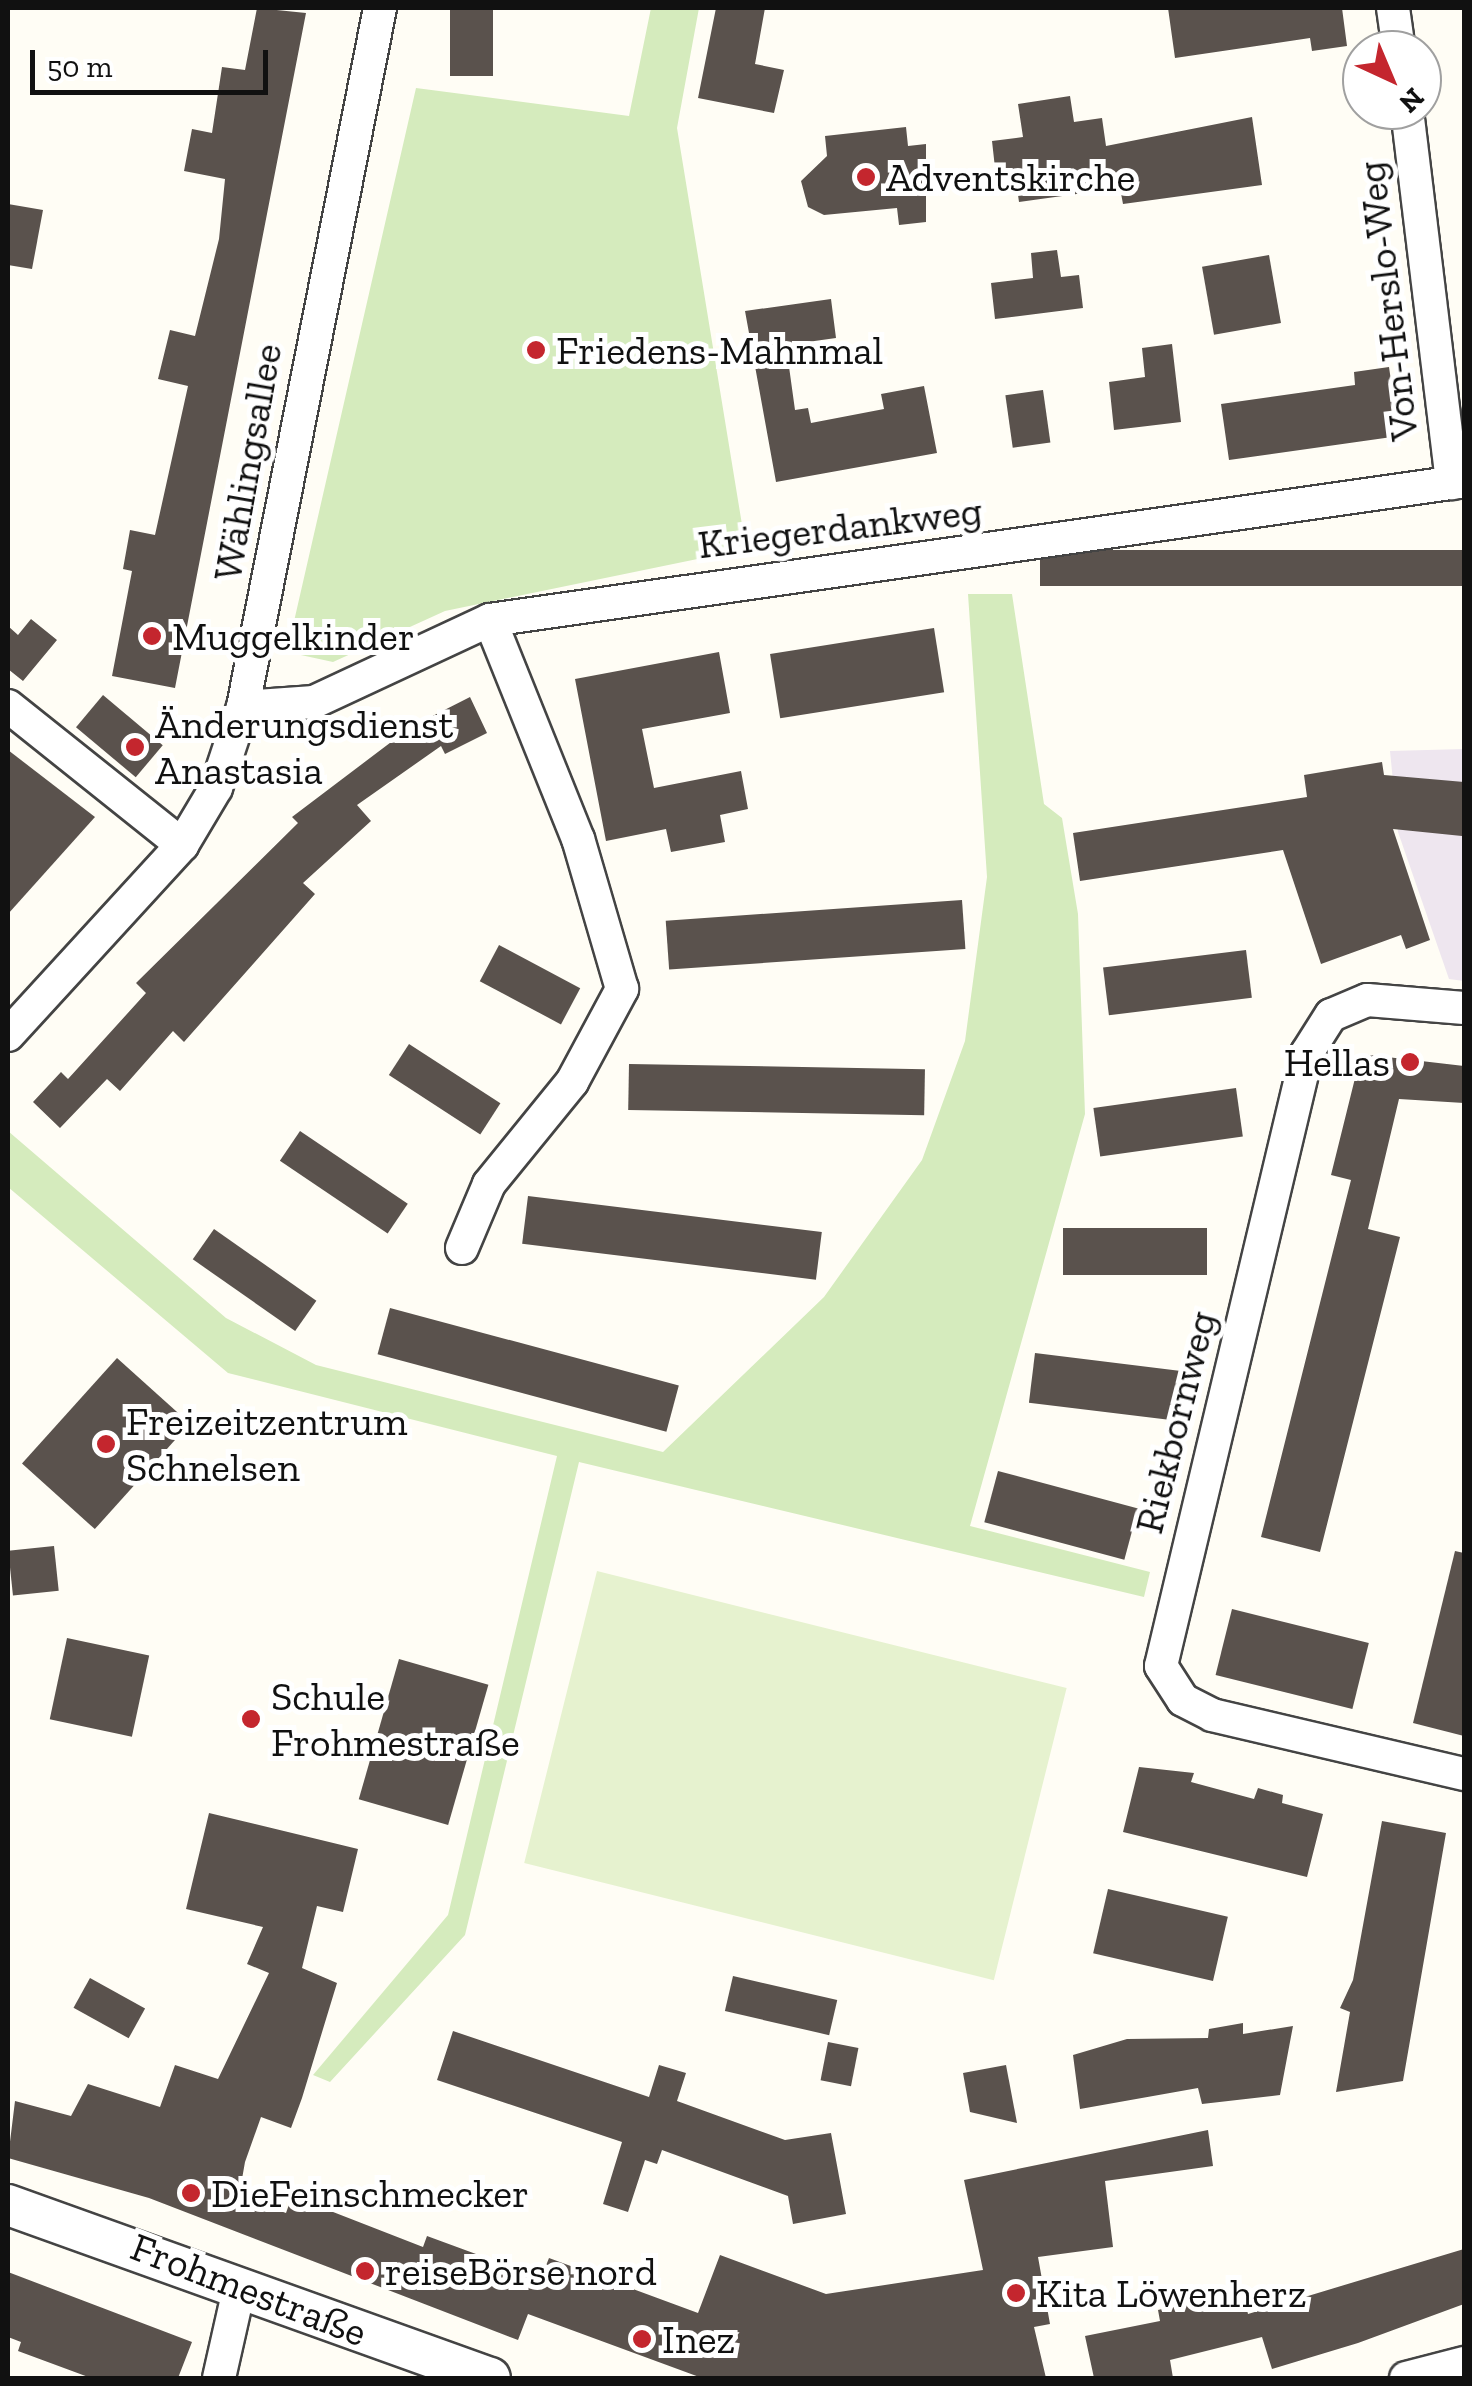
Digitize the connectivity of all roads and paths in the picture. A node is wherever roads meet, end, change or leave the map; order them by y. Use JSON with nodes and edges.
{"nodes":[{"id":1,"x":380,"y":8,"type":"edge"},
{"id":2,"x":1410,"y":130,"type":"edge"},
{"id":3,"x":1458,"y":482,"type":"edge"},
{"id":4,"x":490,"y":620,"type":"junction"},
{"id":5,"x":8,"y":706,"type":"edge"},
{"id":6,"x":243,"y":707,"type":"junction"},
{"id":7,"x":182,"y":845,"type":"junction"},
{"id":8,"x":1464,"y":1008,"type":"edge"},
{"id":9,"x":8,"y":1035,"type":"edge"},
{"id":10,"x":462,"y":1248,"type":"dead end"},
{"id":11,"x":1464,"y":1774,"type":"edge"},
{"id":12,"x":8,"y":2205,"type":"edge"},
{"id":13,"x":240,"y":2286,"type":"junction"},
{"id":14,"x":1464,"y":2363,"type":"edge"},
{"id":15,"x":219,"y":2378,"type":"edge"},
{"id":16,"x":490,"y":2378,"type":"edge"},
{"id":17,"x":1406,"y":2378,"type":"edge"}],
"edges":[{"from":1,"to":6,"type":"street","name":"Wählingsallee"},
{"from":2,"to":3,"type":"street","name":"Von-Herslo-Weg"},
{"from":3,"to":4,"type":"street","name":"Kriegerdankweg"},
{"from":4,"to":6,"type":"street","name":"Kriegerdankweg"},
{"from":4,"to":10,"type":"street"},
{"from":5,"to":7,"type":"street"},
{"from":6,"to":7,"type":"street","name":"Wählingsallee"},
{"from":7,"to":9,"type":"street","name":"Wählingsallee"},
{"from":8,"to":11,"type":"street","name":"Riekbornweg"},
{"from":12,"to":13,"type":"street","name":"Frohmestraße"},
{"from":13,"to":15,"type":"street"},
{"from":13,"to":16,"type":"street","name":"Frohmestraße"},
{"from":14,"to":17,"type":"street"}]}
